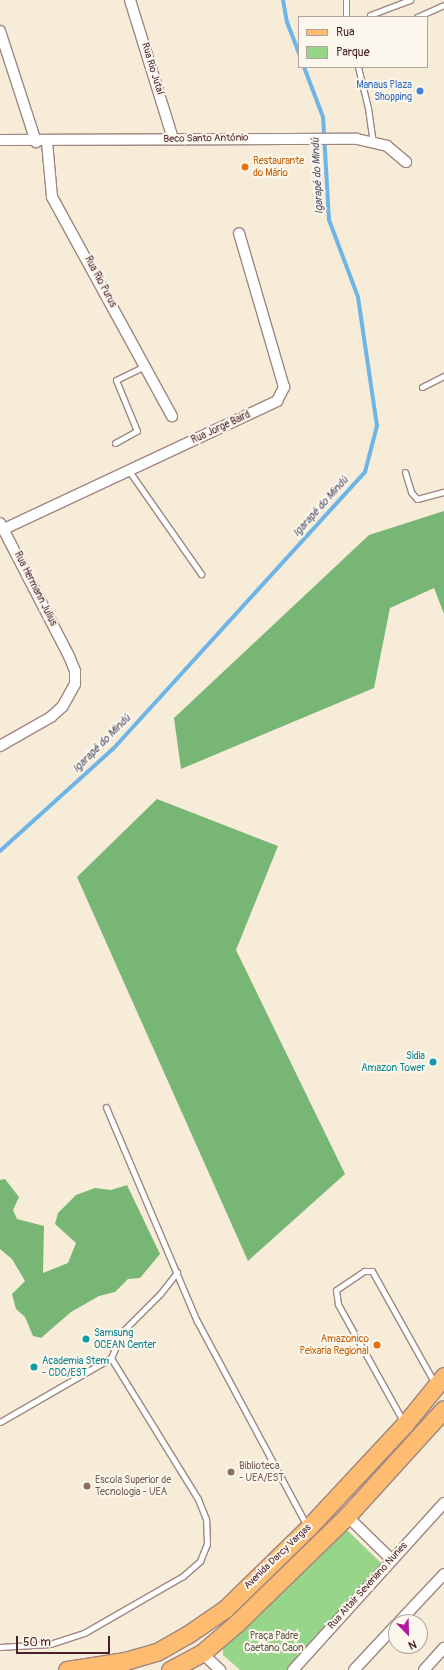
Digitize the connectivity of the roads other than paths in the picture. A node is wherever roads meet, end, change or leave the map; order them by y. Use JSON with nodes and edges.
{"nodes":[{"id":1,"x":130,"y":0,"type":"edge"},
{"id":2,"x":346,"y":0,"type":"edge"},
{"id":3,"x":410,"y":0,"type":"edge"},
{"id":4,"x":444,"y":6,"type":"edge"},
{"id":5,"x":370,"y":15,"type":"dead end"},
{"id":6,"x":346,"y":16,"type":"edge"},
{"id":7,"x":419,"y":16,"type":"edge"},
{"id":8,"x":0,"y":31,"type":"edge"},
{"id":9,"x":358,"y":68,"type":"edge"},
{"id":10,"x":173,"y":139,"type":"junction"},
{"id":11,"x":0,"y":140,"type":"edge"},
{"id":12,"x":36,"y":142,"type":"junction"},
{"id":13,"x":47,"y":142,"type":"junction"},
{"id":14,"x":373,"y":142,"type":"junction"},
{"id":15,"x":406,"y":162,"type":"dead end"},
{"id":16,"x":239,"y":233,"type":"dead end"},
{"id":17,"x":145,"y":366,"type":"junction"},
{"id":18,"x":444,"y":376,"type":"edge"},
{"id":19,"x":422,"y":387,"type":"dead end"},
{"id":20,"x":172,"y":416,"type":"dead end"},
{"id":21,"x":115,"y":443,"type":"dead end"},
{"id":22,"x":129,"y":471,"type":"junction"},
{"id":23,"x":405,"y":472,"type":"dead end"},
{"id":24,"x":444,"y":492,"type":"edge"},
{"id":25,"x":2,"y":526,"type":"edge"},
{"id":26,"x":201,"y":574,"type":"dead end"},
{"id":27,"x":0,"y":746,"type":"edge"},
{"id":28,"x":106,"y":1107,"type":"dead end"},
{"id":29,"x":177,"y":1272,"type":"junction"},
{"id":30,"x":111,"y":1358,"type":"junction"},
{"id":31,"x":440,"y":1381,"type":"edge"},
{"id":32,"x":444,"y":1409,"type":"edge"},
{"id":33,"x":0,"y":1422,"type":"edge"},
{"id":34,"x":405,"y":1424,"type":"junction"},
{"id":35,"x":444,"y":1503,"type":"edge"},
{"id":36,"x":347,"y":1516,"type":"junction"},
{"id":37,"x":308,"y":1528,"type":"junction"},
{"id":38,"x":391,"y":1559,"type":"junction"},
{"id":39,"x":444,"y":1574,"type":"edge"},
{"id":40,"x":406,"y":1614,"type":"edge"},
{"id":41,"x":388,"y":1634,"type":"edge"},
{"id":42,"x":0,"y":1647,"type":"edge"},
{"id":43,"x":444,"y":1648,"type":"edge"},
{"id":44,"x":202,"y":1653,"type":"junction"},
{"id":45,"x":67,"y":1670,"type":"edge"},
{"id":46,"x":170,"y":1670,"type":"edge"},
{"id":47,"x":220,"y":1670,"type":"edge"},
{"id":48,"x":293,"y":1670,"type":"edge"},
{"id":49,"x":354,"y":1670,"type":"edge"},
{"id":50,"x":424,"y":1670,"type":"edge"}],
"edges":[{"from":1,"to":10,"type":"street","name":"Rua Rio Jutaí"},
{"from":2,"to":6,"type":"lane"},
{"from":3,"to":5,"type":"lane"},
{"from":4,"to":7,"type":"lane"},
{"from":8,"to":12,"type":"street"},
{"from":9,"to":14,"type":"lane"},
{"from":10,"to":13,"type":"street","name":"Beco Santo Antônio"},
{"from":10,"to":14,"type":"street","name":"Beco Santo Antônio"},
{"from":11,"to":12,"type":"street","name":"Beco Santo Antônio"},
{"from":12,"to":13,"type":"street","name":"Beco Santo Antônio"},
{"from":13,"to":17,"type":"street","name":"Rua Rio Purus"},
{"from":14,"to":15,"type":"street","name":"Beco Santo Antônio"},
{"from":16,"to":22,"type":"street","name":"Rua Jorge Baird"},
{"from":17,"to":20,"type":"street","name":"Rua Rio Purus"},
{"from":17,"to":21,"type":"lane"},
{"from":18,"to":19,"type":"lane"},
{"from":22,"to":25,"type":"street","name":"Rua Jorge Baird"},
{"from":22,"to":26,"type":"lane"},
{"from":23,"to":24,"type":"lane"},
{"from":25,"to":27,"type":"street","name":"Rua Hermann Julius"},
{"from":28,"to":29,"type":"lane"},
{"from":29,"to":30,"type":"lane"},
{"from":29,"to":37,"type":"lane"},
{"from":30,"to":33,"type":"lane"},
{"from":30,"to":42,"type":"lane"},
{"from":31,"to":34,"type":"main road","name":"Avenida Darcy Vargas"},
{"from":31,"to":34,"type":"lane"},
{"from":32,"to":36,"type":"main road","name":"Avenida Darcy Vargas"},
{"from":34,"to":37,"type":"main road","name":"Avenida Darcy Vargas"},
{"from":35,"to":38,"type":"street","name":"Rua Altair Severiano Nunes"},
{"from":36,"to":38,"type":"street"},
{"from":36,"to":44,"type":"main road","name":"Avenida Darcy Vargas"},
{"from":37,"to":45,"type":"main road","name":"Avenida Darcy Vargas"},
{"from":38,"to":48,"type":"street","name":"Rua Altair Severiano Nunes"},
{"from":39,"to":40,"type":"street"},
{"from":41,"to":49,"type":"street"},
{"from":43,"to":50,"type":"street"},
{"from":44,"to":46,"type":"main road","name":"Avenida Darcy Vargas"},
{"from":44,"to":47,"type":"street"}]}
